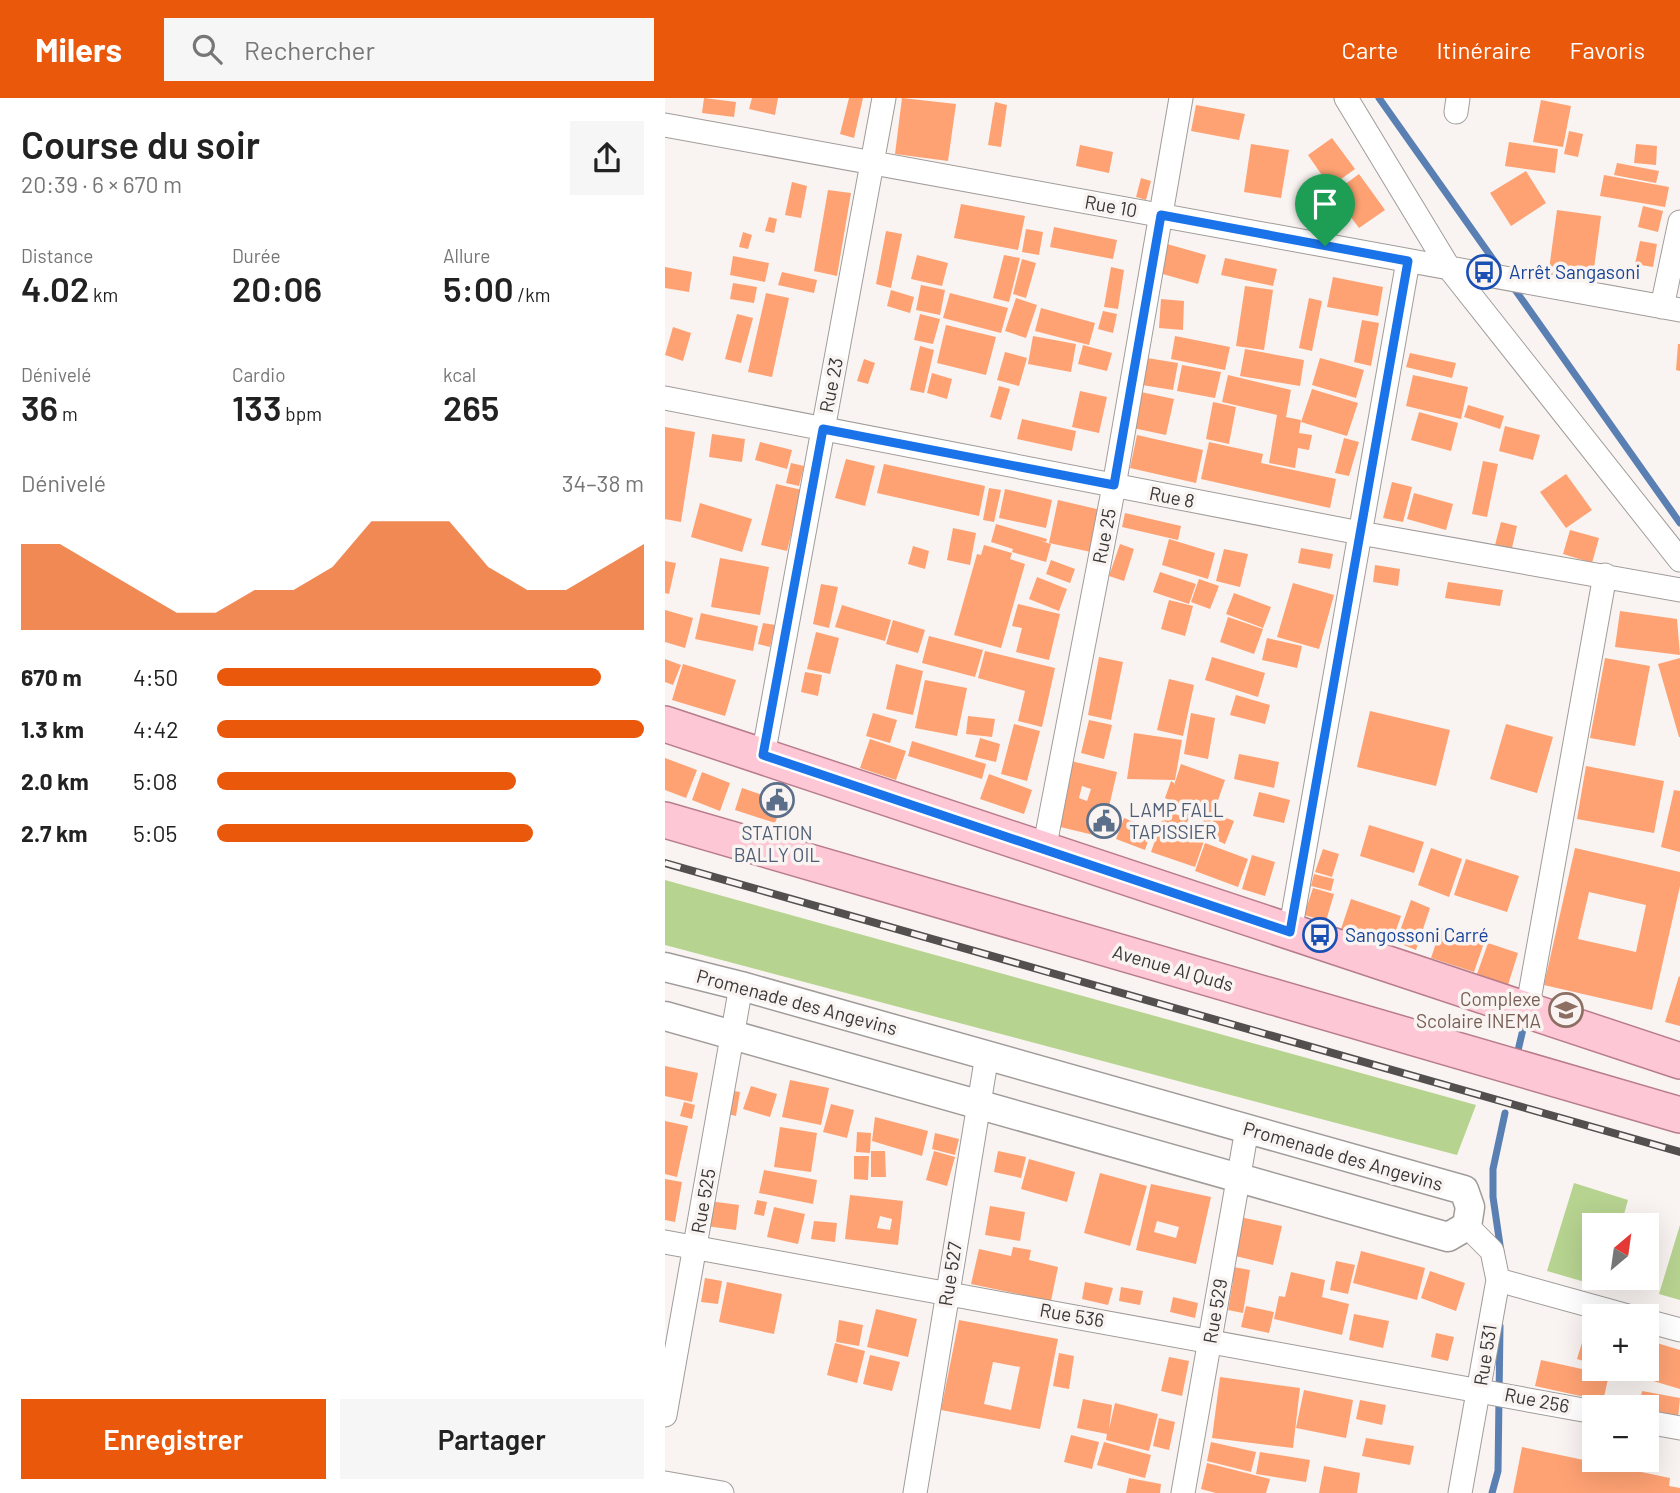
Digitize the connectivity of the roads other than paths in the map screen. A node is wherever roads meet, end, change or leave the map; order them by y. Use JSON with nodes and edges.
{"nodes":[{"id":1,"x":884,"y":98,"type":"edge"},
{"id":2,"x":1181,"y":98,"type":"edge"},
{"id":3,"x":1346,"y":98,"type":"edge"},
{"id":4,"x":665,"y":125,"type":"edge"},
{"id":5,"x":872,"y":163,"type":"junction"},
{"id":6,"x":1161,"y":215,"type":"junction"},
{"id":7,"x":1680,"y":222,"type":"edge"},
{"id":8,"x":1408,"y":261,"type":"junction"},
{"id":9,"x":1449,"y":268,"type":"junction"},
{"id":10,"x":1671,"y":309,"type":"edge"},
{"id":11,"x":665,"y":398,"type":"edge"},
{"id":12,"x":823,"y":429,"type":"junction"},
{"id":13,"x":1114,"y":485,"type":"junction"},
{"id":14,"x":1360,"y":534,"type":"junction"},
{"id":15,"x":1680,"y":560,"type":"edge"},
{"id":16,"x":1605,"y":575,"type":"junction"},
{"id":17,"x":1680,"y":590,"type":"edge"},
{"id":18,"x":665,"y":724,"type":"edge"},
{"id":19,"x":763,"y":755,"type":"junction"},
{"id":20,"x":665,"y":820,"type":"edge"},
{"id":21,"x":1044,"y":849,"type":"junction"},
{"id":22,"x":1290,"y":932,"type":"junction"},
{"id":23,"x":665,"y":967,"type":"edge"},
{"id":24,"x":741,"y":986,"type":"junction"},
{"id":25,"x":1527,"y":1011,"type":"junction"},
{"id":26,"x":665,"y":1016,"type":"edge"},
{"id":27,"x":732,"y":1035,"type":"junction"},
{"id":28,"x":987,"y":1055,"type":"junction"},
{"id":29,"x":1680,"y":1061,"type":"edge"},
{"id":30,"x":979,"y":1104,"type":"junction"},
{"id":31,"x":1680,"y":1115,"type":"edge"},
{"id":32,"x":1247,"y":1129,"type":"junction"},
{"id":33,"x":1239,"y":1178,"type":"junction"},
{"id":34,"x":1467,"y":1226,"type":"junction"},
{"id":35,"x":665,"y":1242,"type":"edge"},
{"id":36,"x":695,"y":1247,"type":"junction"},
{"id":37,"x":1498,"y":1280,"type":"junction"},
{"id":38,"x":947,"y":1293,"type":"junction"},
{"id":39,"x":1585,"y":1304,"type":"edge"},
{"id":40,"x":1659,"y":1324,"type":"edge"},
{"id":41,"x":1680,"y":1330,"type":"edge"},
{"id":42,"x":1210,"y":1340,"type":"junction"},
{"id":43,"x":1480,"y":1389,"type":"junction"},
{"id":44,"x":1582,"y":1410,"type":"edge"},
{"id":45,"x":665,"y":1415,"type":"edge"},
{"id":46,"x":1659,"y":1425,"type":"edge"},
{"id":47,"x":1680,"y":1429,"type":"edge"},
{"id":48,"x":665,"y":1482,"type":"edge"},
{"id":49,"x":722,"y":1493,"type":"edge"},
{"id":50,"x":915,"y":1493,"type":"edge"},
{"id":51,"x":1183,"y":1493,"type":"edge"},
{"id":52,"x":1460,"y":1493,"type":"edge"}],
"edges":[{"from":1,"to":5,"type":"street","name":"Rue 23"},
{"from":2,"to":6,"type":"street","name":"Rue 25"},
{"from":3,"to":9,"type":"street"},
{"from":4,"to":5,"type":"street","name":"Rue 10"},
{"from":5,"to":6,"type":"street","name":"Rue 10"},
{"from":5,"to":12,"type":"street","name":"Rue 23"},
{"from":6,"to":8,"type":"street","name":"Rue 10"},
{"from":6,"to":13,"type":"street","name":"Rue 25"},
{"from":7,"to":10,"type":"street"},
{"from":8,"to":9,"type":"street","name":"Rue 10"},
{"from":8,"to":14,"type":"street"},
{"from":9,"to":10,"type":"street","name":"Rue 10"},
{"from":9,"to":15,"type":"street"},
{"from":11,"to":12,"type":"street","name":"Rue 8"},
{"from":12,"to":13,"type":"street","name":"Rue 8"},
{"from":12,"to":19,"type":"street","name":"Rue 23"},
{"from":13,"to":14,"type":"street","name":"Rue 8"},
{"from":13,"to":21,"type":"street","name":"Rue 25"},
{"from":14,"to":16,"type":"street","name":"Rue 8"},
{"from":14,"to":22,"type":"street"},
{"from":16,"to":17,"type":"street","name":"Rue 8"},
{"from":16,"to":25,"type":"street"},
{"from":18,"to":19,"type":"main road"},
{"from":19,"to":21,"type":"main road"},
{"from":20,"to":31,"type":"main road","name":"Avenue Al Quds"},
{"from":21,"to":22,"type":"main road"},
{"from":22,"to":25,"type":"main road"},
{"from":23,"to":24,"type":"street","name":"Promenade des Angevins"},
{"from":24,"to":27,"type":"street","name":"Rue 525"},
{"from":24,"to":28,"type":"street","name":"Promenade des Angevins"},
{"from":25,"to":29,"type":"main road"},
{"from":26,"to":27,"type":"street"},
{"from":27,"to":30,"type":"street"},
{"from":27,"to":36,"type":"street","name":"Rue 525"},
{"from":28,"to":30,"type":"street","name":"Rue 527"},
{"from":28,"to":32,"type":"street","name":"Promenade des Angevins"},
{"from":30,"to":33,"type":"street"},
{"from":30,"to":38,"type":"street","name":"Rue 527"},
{"from":32,"to":33,"type":"street","name":"Rue 529"},
{"from":32,"to":34,"type":"street","name":"Promenade des Angevins"},
{"from":33,"to":34,"type":"street"},
{"from":33,"to":42,"type":"street","name":"Rue 529"},
{"from":34,"to":37,"type":"street","name":"Rue 531"},
{"from":35,"to":36,"type":"street","name":"Rue 536"},
{"from":36,"to":38,"type":"street","name":"Rue 536"},
{"from":36,"to":45,"type":"street","name":"Rue 525"},
{"from":37,"to":39,"type":"street"},
{"from":37,"to":43,"type":"street","name":"Rue 531"},
{"from":38,"to":42,"type":"street","name":"Rue 536"},
{"from":38,"to":50,"type":"street","name":"Rue 527"},
{"from":40,"to":41,"type":"street"},
{"from":42,"to":43,"type":"street","name":"Rue 536"},
{"from":42,"to":51,"type":"street","name":"Rue 529"},
{"from":43,"to":44,"type":"street","name":"Rue 256"},
{"from":43,"to":52,"type":"street","name":"Rue 531"},
{"from":46,"to":47,"type":"street"},
{"from":48,"to":49,"type":"street"}]}
